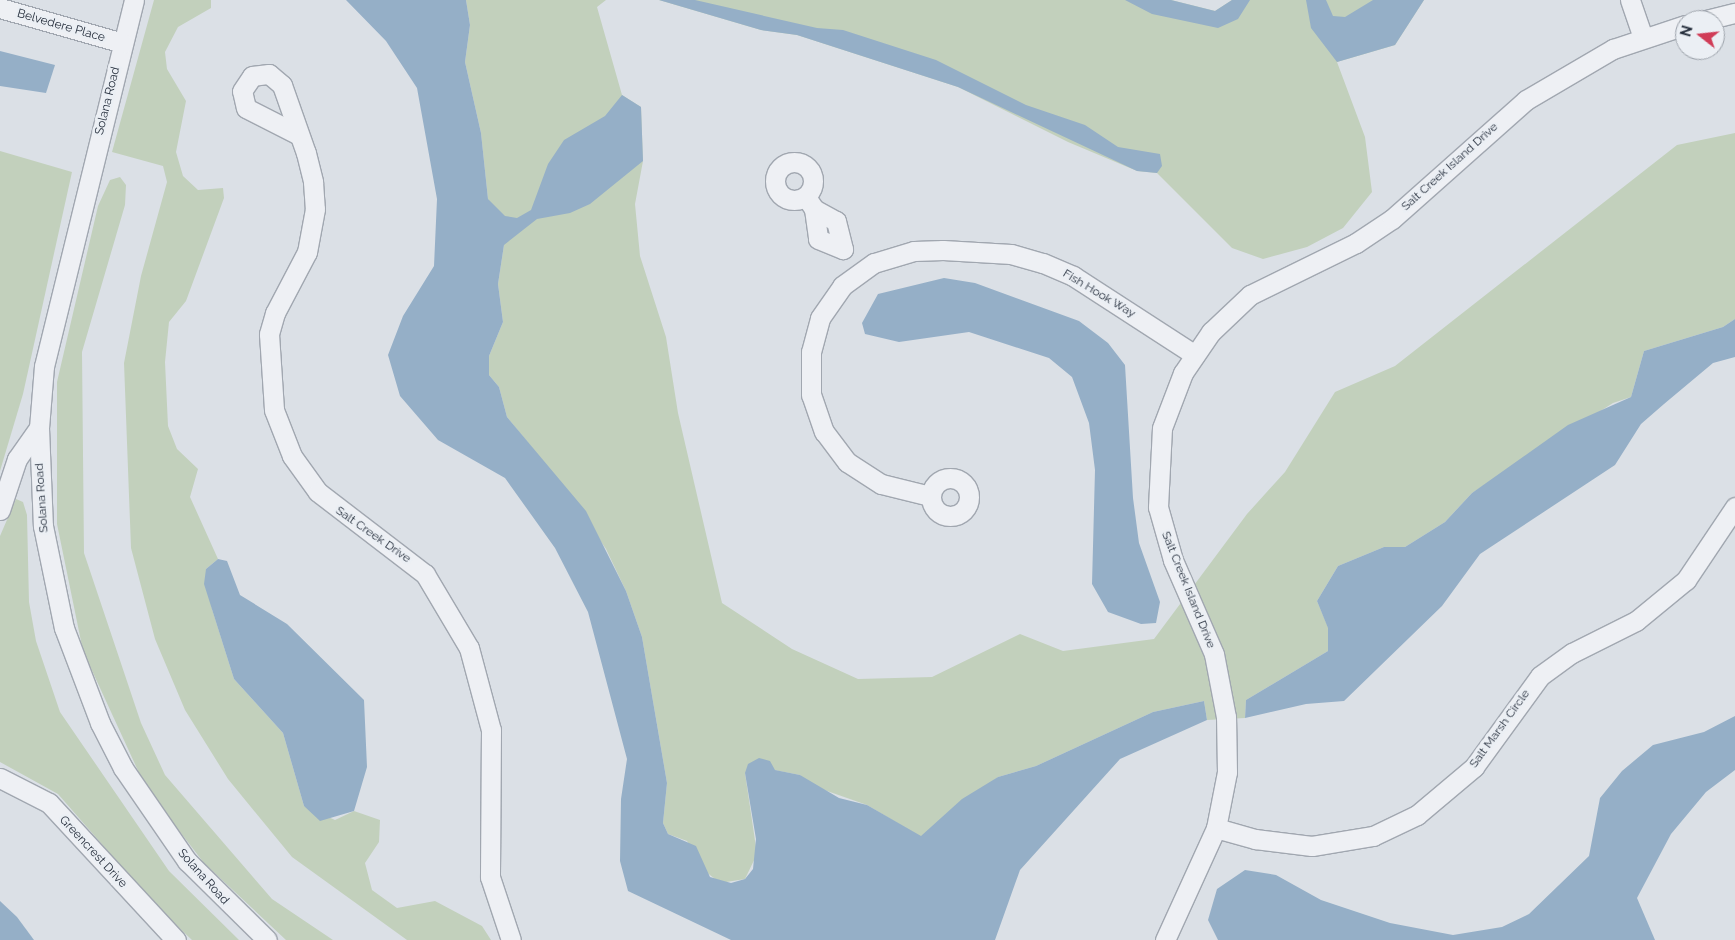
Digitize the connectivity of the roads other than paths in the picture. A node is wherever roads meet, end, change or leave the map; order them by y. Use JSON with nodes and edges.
{"nodes":[{"id":1,"x":134,"y":0,"type":"edge"},
{"id":2,"x":1630,"y":0,"type":"edge"},
{"id":3,"x":0,"y":8,"type":"edge"},
{"id":4,"x":1675,"y":28,"type":"edge"},
{"id":5,"x":1643,"y":37,"type":"junction"},
{"id":6,"x":123,"y":44,"type":"junction"},
{"id":7,"x":299,"y":134,"type":"dead end"},
{"id":8,"x":810,"y":203,"type":"dead end"},
{"id":9,"x":860,"y":271,"type":"junction"},
{"id":10,"x":1195,"y":355,"type":"junction"},
{"id":11,"x":39,"y":428,"type":"junction"},
{"id":12,"x":930,"y":496,"type":"dead end"},
{"id":13,"x":1735,"y":507,"type":"edge"},
{"id":14,"x":0,"y":510,"type":"edge"},
{"id":15,"x":0,"y":778,"type":"edge"},
{"id":16,"x":1216,"y":828,"type":"junction"},
{"id":17,"x":176,"y":940,"type":"edge"},
{"id":18,"x":267,"y":940,"type":"edge"},
{"id":19,"x":511,"y":940,"type":"edge"},
{"id":20,"x":1165,"y":940,"type":"edge"}],
"edges":[{"from":1,"to":6,"type":"street","name":"Solana Road"},
{"from":2,"to":5,"type":"street"},
{"from":3,"to":6,"type":"street","name":"Belvedere Place"},
{"from":4,"to":5,"type":"street","name":"Salt Creek Island Drive"},
{"from":5,"to":10,"type":"street","name":"Salt Creek Island Drive"},
{"from":6,"to":11,"type":"street","name":"Solana Road"},
{"from":7,"to":19,"type":"street","name":"Salt Creek Drive"},
{"from":8,"to":9,"type":"street"},
{"from":9,"to":10,"type":"street","name":"Fish Hook Way"},
{"from":9,"to":12,"type":"street","name":"Fish Hook Way"},
{"from":10,"to":16,"type":"street","name":"Salt Creek Island Drive"},
{"from":11,"to":14,"type":"street"},
{"from":11,"to":18,"type":"street","name":"Solana Road"},
{"from":13,"to":16,"type":"street","name":"Salt Marsh Circle"},
{"from":15,"to":17,"type":"street","name":"Greencrest Drive"},
{"from":16,"to":20,"type":"street","name":"Salt Creek Island Drive"}]}
